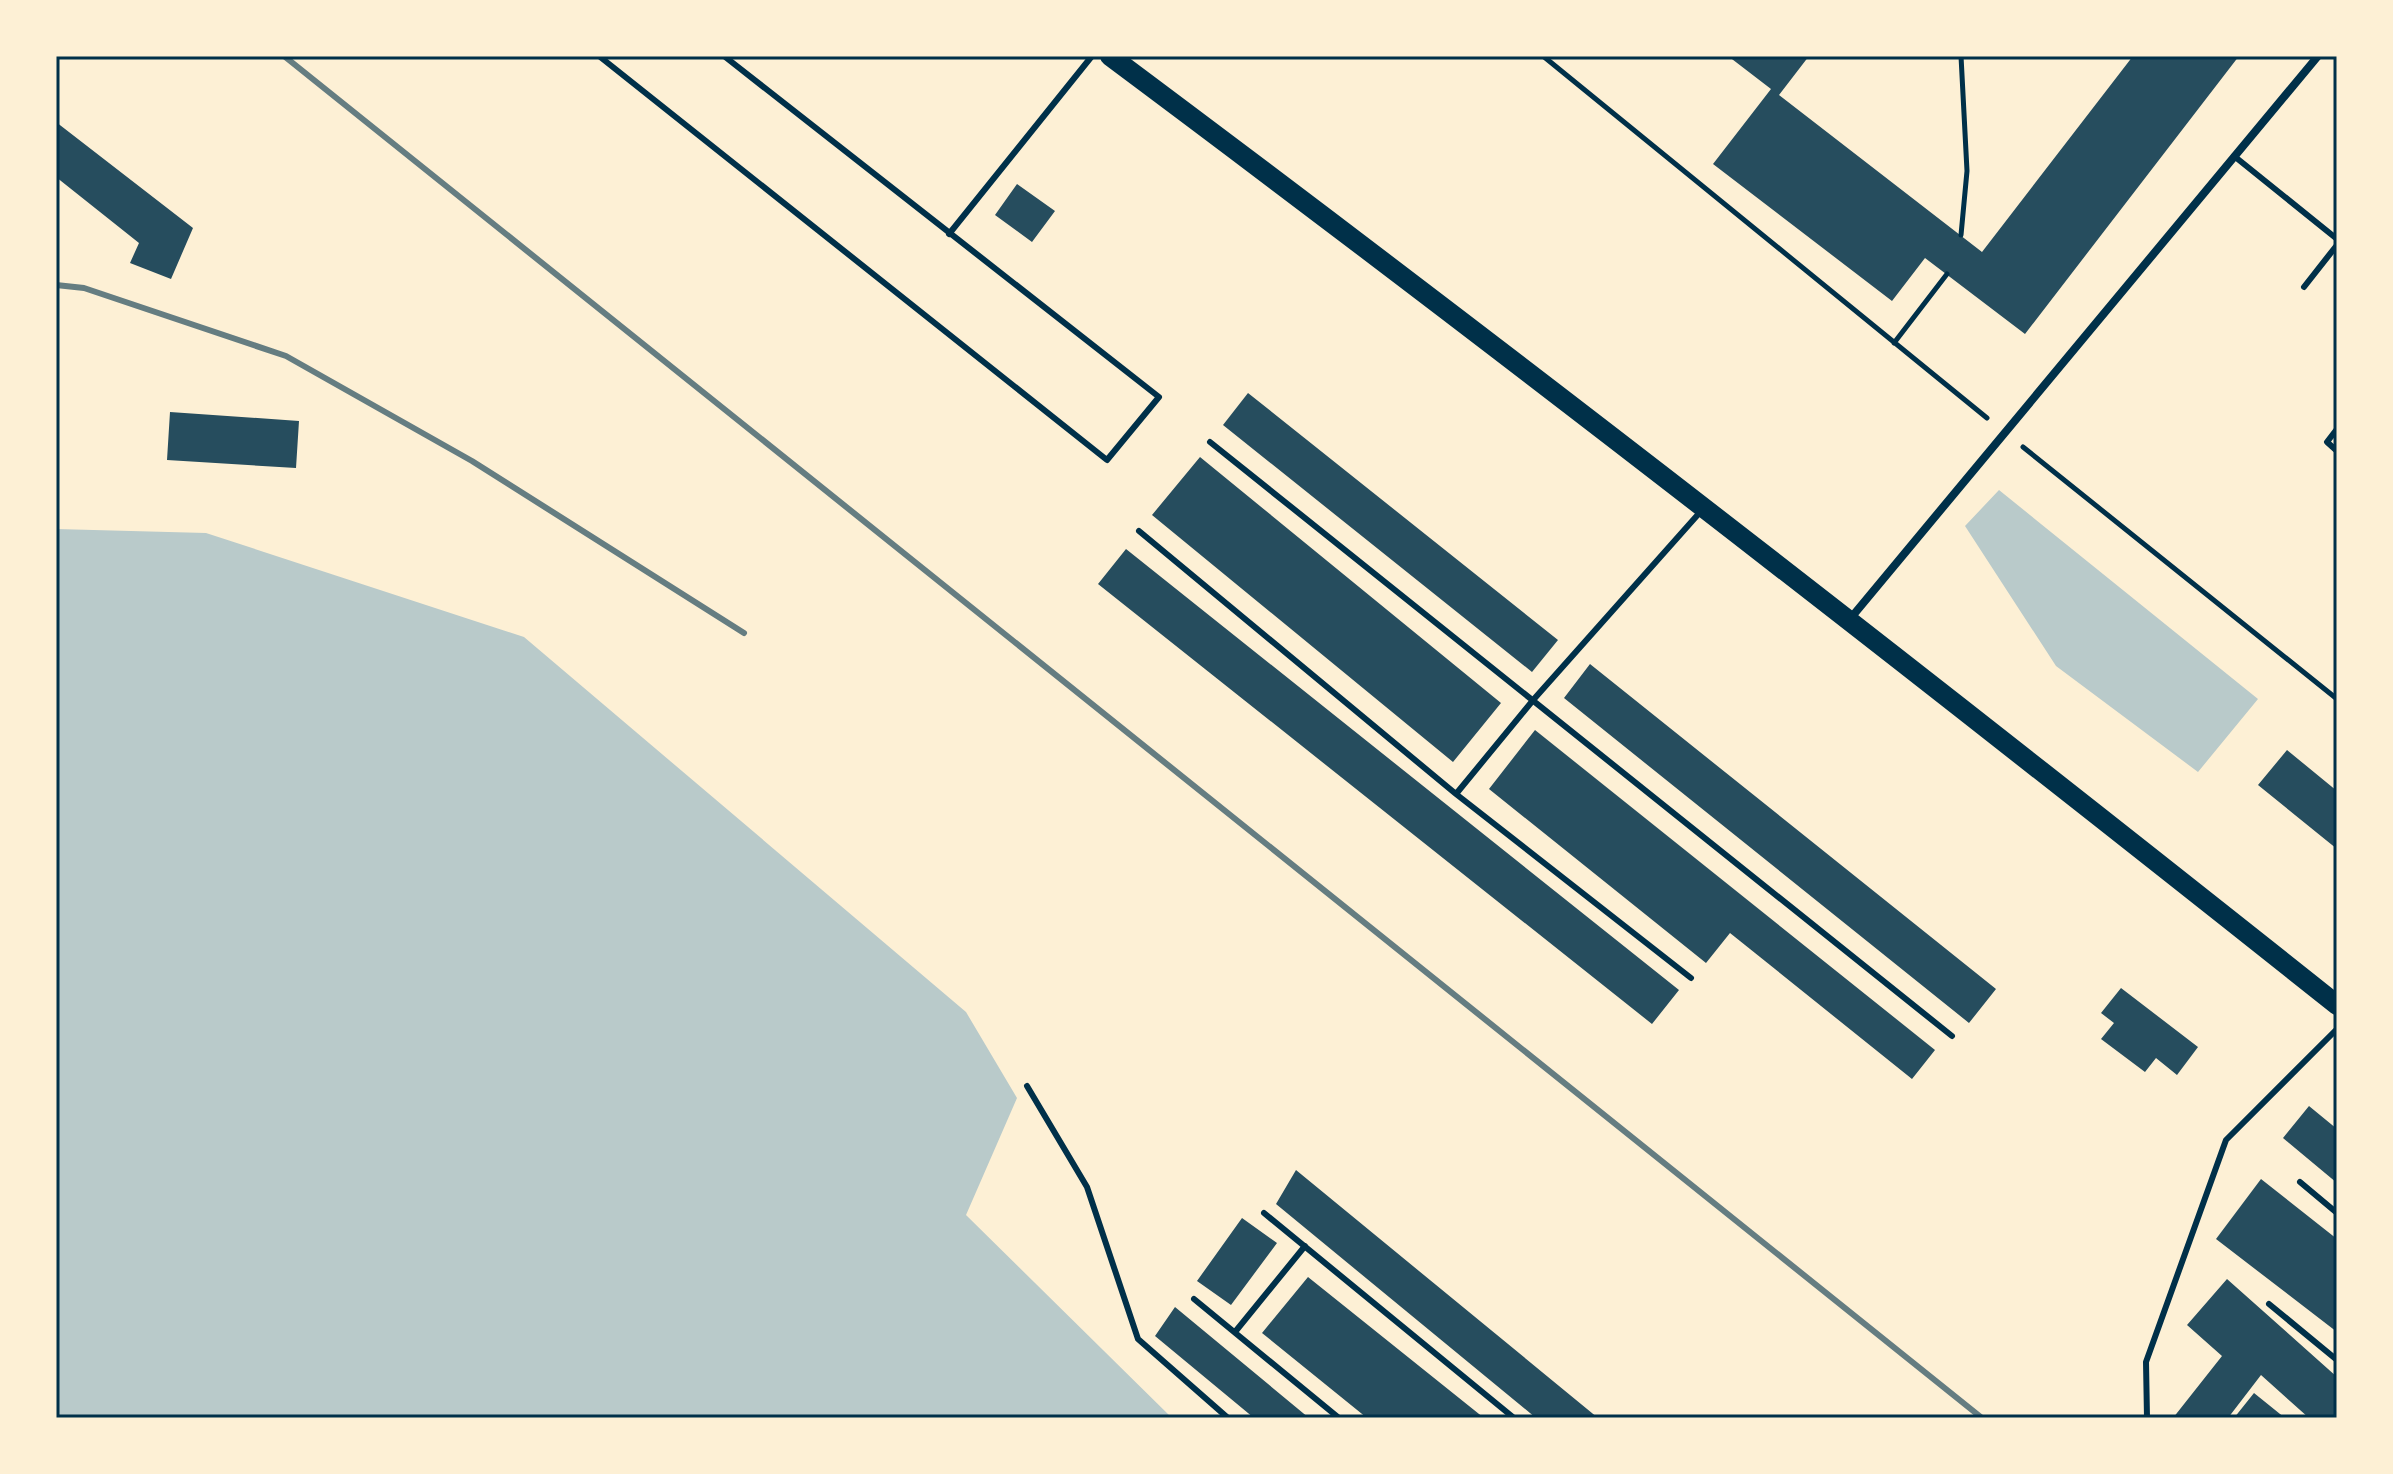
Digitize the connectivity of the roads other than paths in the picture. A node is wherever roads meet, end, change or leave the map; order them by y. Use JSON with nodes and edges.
{"nodes":[{"id":1,"x":599,"y":56,"type":"edge"},
{"id":2,"x":724,"y":56,"type":"edge"},
{"id":3,"x":1092,"y":56,"type":"edge"},
{"id":4,"x":1110,"y":56,"type":"edge"},
{"id":5,"x":2318,"y":56,"type":"edge"},
{"id":6,"x":2234,"y":156,"type":"junction"},
{"id":7,"x":949,"y":234,"type":"junction"},
{"id":8,"x":2337,"y":239,"type":"edge"},
{"id":9,"x":2337,"y":245,"type":"edge"},
{"id":10,"x":2304,"y":287,"type":"dead end"},
{"id":11,"x":2337,"y":429,"type":"edge"},
{"id":12,"x":1210,"y":442,"type":"dead end"},
{"id":13,"x":2337,"y":451,"type":"edge"},
{"id":14,"x":1704,"y":508,"type":"junction"},
{"id":15,"x":1139,"y":531,"type":"dead end"},
{"id":16,"x":1850,"y":619,"type":"junction"},
{"id":17,"x":1534,"y":699,"type":"junction"},
{"id":18,"x":1456,"y":794,"type":"junction"},
{"id":19,"x":1691,"y":978,"type":"dead end"},
{"id":20,"x":2337,"y":1005,"type":"edge"},
{"id":21,"x":2337,"y":1029,"type":"edge"},
{"id":22,"x":1952,"y":1036,"type":"dead end"},
{"id":23,"x":1027,"y":1086,"type":"dead end"},
{"id":24,"x":2300,"y":1182,"type":"dead end"},
{"id":25,"x":1264,"y":1213,"type":"dead end"},
{"id":26,"x":2337,"y":1213,"type":"edge"},
{"id":27,"x":1305,"y":1246,"type":"junction"},
{"id":28,"x":1194,"y":1299,"type":"dead end"},
{"id":29,"x":2269,"y":1304,"type":"dead end"},
{"id":30,"x":1235,"y":1332,"type":"junction"},
{"id":31,"x":2337,"y":1360,"type":"edge"},
{"id":32,"x":1228,"y":1418,"type":"edge"},
{"id":33,"x":1339,"y":1418,"type":"edge"},
{"id":34,"x":1514,"y":1418,"type":"edge"},
{"id":35,"x":2147,"y":1418,"type":"edge"}],
"edges":[{"from":1,"to":7,"type":"lane"},
{"from":2,"to":7,"type":"lane"},
{"from":3,"to":7,"type":"lane"},
{"from":4,"to":14,"type":"main road"},
{"from":5,"to":6,"type":"street"},
{"from":6,"to":8,"type":"lane"},
{"from":6,"to":16,"type":"street"},
{"from":9,"to":10,"type":"lane"},
{"from":11,"to":13,"type":"lane"},
{"from":12,"to":17,"type":"lane"},
{"from":14,"to":16,"type":"main road"},
{"from":14,"to":17,"type":"lane"},
{"from":15,"to":18,"type":"lane"},
{"from":16,"to":20,"type":"main road"},
{"from":17,"to":18,"type":"lane"},
{"from":17,"to":22,"type":"lane"},
{"from":18,"to":19,"type":"lane"},
{"from":21,"to":35,"type":"lane"},
{"from":23,"to":32,"type":"lane"},
{"from":24,"to":26,"type":"lane"},
{"from":25,"to":27,"type":"lane"},
{"from":27,"to":30,"type":"lane"},
{"from":27,"to":34,"type":"lane"},
{"from":28,"to":30,"type":"lane"},
{"from":29,"to":31,"type":"lane"},
{"from":30,"to":33,"type":"lane"}]}
